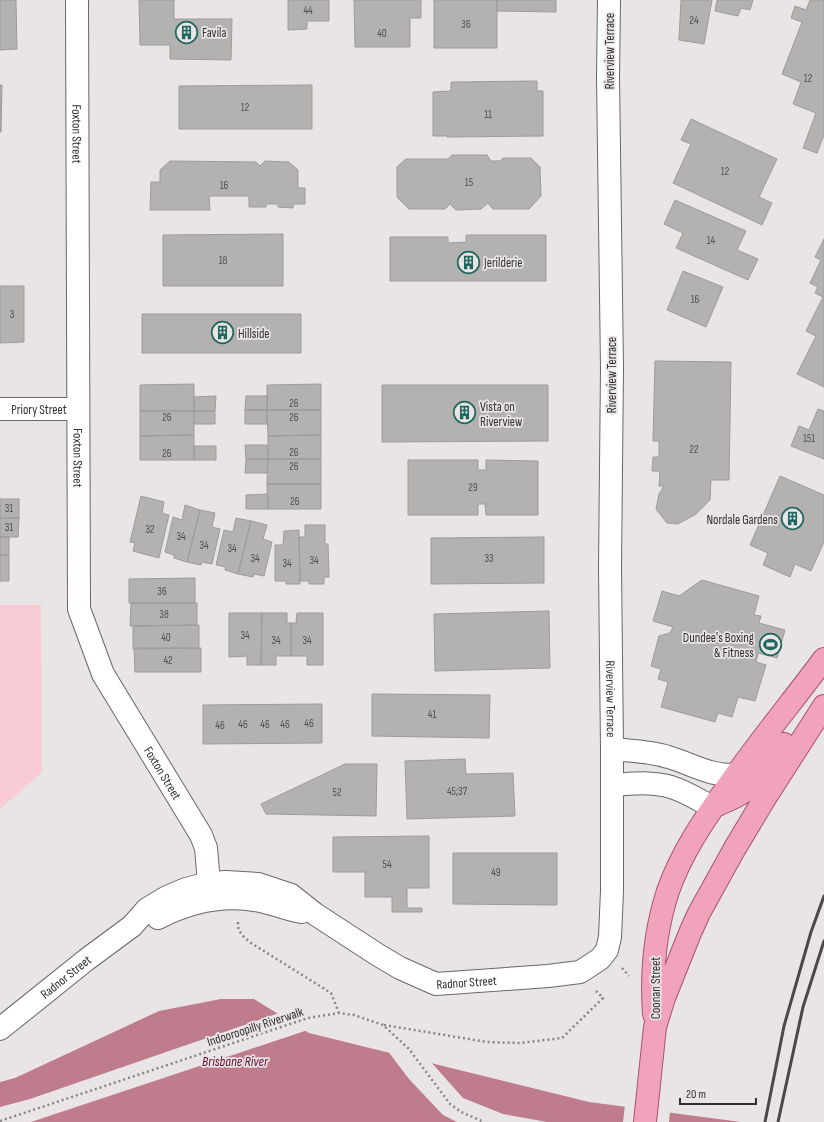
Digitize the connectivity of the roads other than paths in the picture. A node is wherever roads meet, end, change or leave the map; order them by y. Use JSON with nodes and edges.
{"nodes":[{"id":1,"x":77,"y":0,"type":"edge"},
{"id":2,"x":609,"y":0,"type":"edge"},
{"id":3,"x":0,"y":409,"type":"edge"},
{"id":4,"x":77,"y":409,"type":"junction"},
{"id":5,"x":824,"y":658,"type":"edge"},
{"id":6,"x":824,"y":695,"type":"edge"},
{"id":7,"x":824,"y":706,"type":"edge"},
{"id":8,"x":612,"y":749,"type":"junction"},
{"id":9,"x":736,"y":774,"type":"junction"},
{"id":10,"x":612,"y":785,"type":"junction"},
{"id":11,"x":712,"y":808,"type":"junction"},
{"id":12,"x":209,"y":883,"type":"junction"},
{"id":13,"x":315,"y":914,"type":"junction"},
{"id":14,"x":132,"y":926,"type":"junction"},
{"id":15,"x":589,"y":967,"type":"joint"},
{"id":16,"x":656,"y":1027,"type":"junction"},
{"id":17,"x":0,"y":1028,"type":"edge"},
{"id":18,"x":645,"y":1122,"type":"edge"}],
"edges":[{"from":1,"to":4,"type":"street","name":"Foxton Street"},
{"from":2,"to":8,"type":"street","name":"Riverview Terrace"},
{"from":3,"to":4,"type":"street","name":"Priory Street"},
{"from":4,"to":12,"type":"street","name":"Foxton Street"},
{"from":5,"to":9,"type":"main road","name":"Coonan Street"},
{"from":6,"to":11,"type":"main road"},
{"from":7,"to":16,"type":"main road","name":"Coonan Street"},
{"from":8,"to":9,"type":"street","name":"Riverview Terrace"},
{"from":8,"to":10,"type":"street","name":"Riverview Terrace"},
{"from":9,"to":11,"type":"main road","name":"Coonan Street"},
{"from":10,"to":11,"type":"street"},
{"from":10,"to":15,"type":"street","name":"Riverview Terrace"},
{"from":11,"to":16,"type":"main road","name":"Coonan Street"},
{"from":12,"to":13,"type":"street","name":"Radnor Street"},
{"from":12,"to":14,"type":"street","name":"Radnor Street"},
{"from":13,"to":14,"type":"street","name":"Radnor Street"},
{"from":13,"to":15,"type":"street","name":"Radnor Street"},
{"from":14,"to":17,"type":"street","name":"Radnor Street"},
{"from":16,"to":18,"type":"main road"}]}
